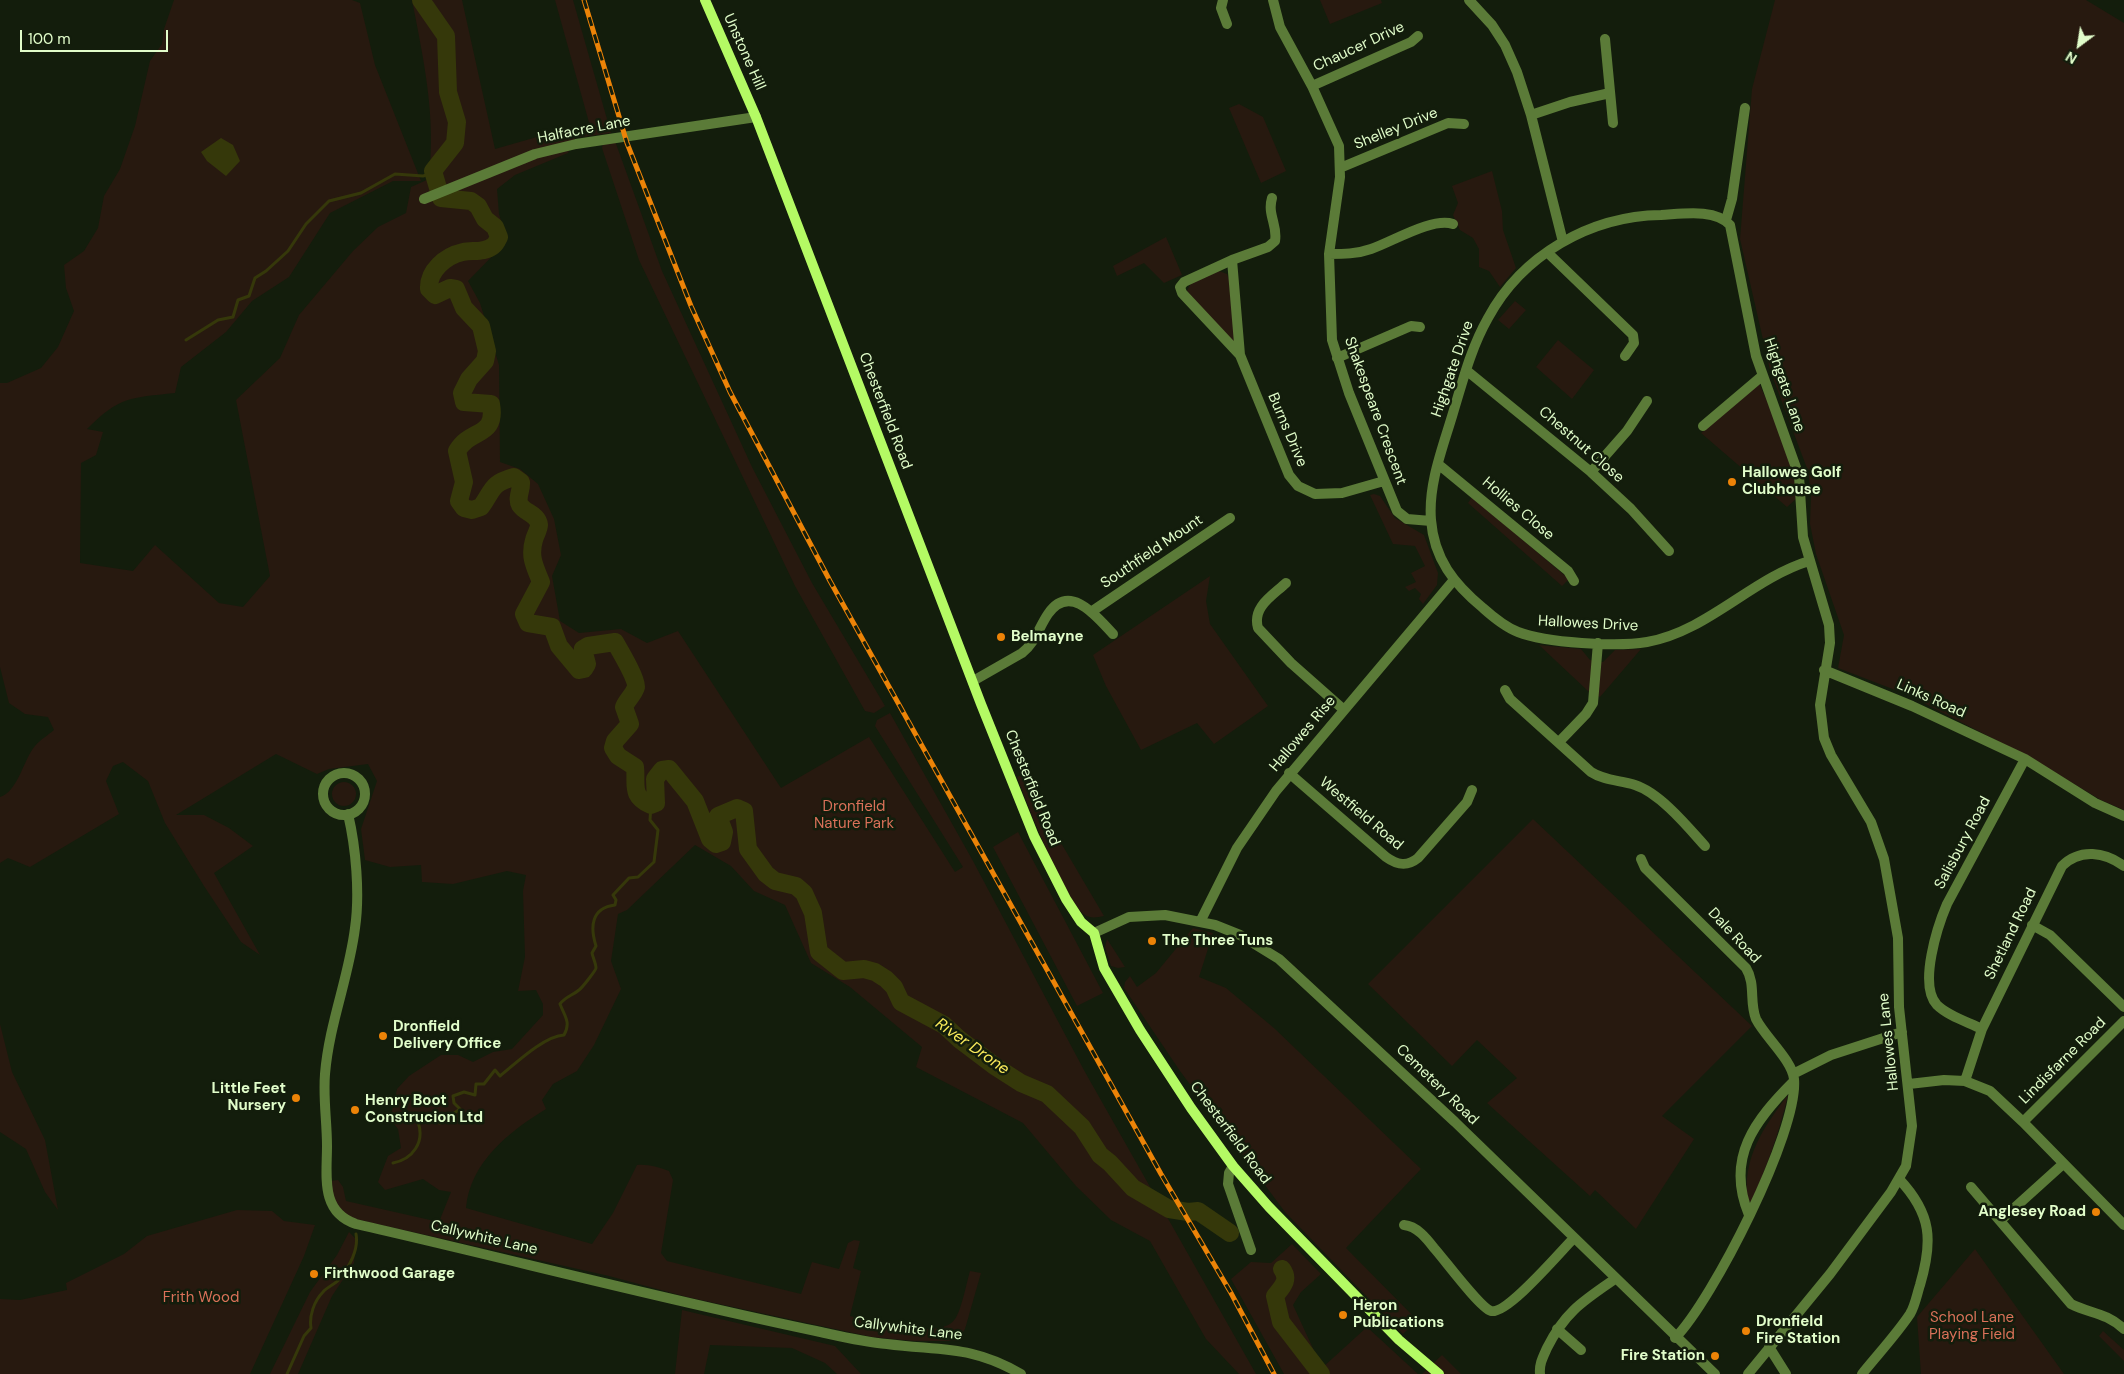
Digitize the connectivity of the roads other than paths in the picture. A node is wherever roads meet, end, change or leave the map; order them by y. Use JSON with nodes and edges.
{"nodes":[{"id":1,"x":705,"y":0,"type":"edge"},
{"id":2,"x":1222,"y":0,"type":"edge"},
{"id":3,"x":1273,"y":0,"type":"edge"},
{"id":4,"x":1469,"y":0,"type":"edge"},
{"id":5,"x":1227,"y":24,"type":"dead end"},
{"id":6,"x":1418,"y":36,"type":"dead end"},
{"id":7,"x":1605,"y":39,"type":"dead end"},
{"id":8,"x":1312,"y":86,"type":"junction"},
{"id":9,"x":1610,"y":93,"type":"junction"},
{"id":10,"x":1745,"y":108,"type":"dead end"},
{"id":11,"x":1531,"y":116,"type":"junction"},
{"id":12,"x":756,"y":117,"type":"junction"},
{"id":13,"x":1613,"y":123,"type":"dead end"},
{"id":14,"x":1464,"y":124,"type":"dead end"},
{"id":15,"x":1340,"y":168,"type":"junction"},
{"id":16,"x":428,"y":197,"type":"dead end"},
{"id":17,"x":1272,"y":198,"type":"dead end"},
{"id":18,"x":1726,"y":220,"type":"junction"},
{"id":19,"x":1452,"y":224,"type":"dead end"},
{"id":20,"x":1563,"y":242,"type":"junction"},
{"id":21,"x":1548,"y":253,"type":"junction"},
{"id":22,"x":1328,"y":254,"type":"junction"},
{"id":23,"x":1232,"y":260,"type":"junction"},
{"id":24,"x":1420,"y":327,"type":"dead end"},
{"id":25,"x":1240,"y":355,"type":"junction"},
{"id":26,"x":1626,"y":356,"type":"dead end"},
{"id":27,"x":1337,"y":358,"type":"junction"},
{"id":28,"x":1466,"y":370,"type":"junction"},
{"id":29,"x":1762,"y":376,"type":"junction"},
{"id":30,"x":1647,"y":401,"type":"dead end"},
{"id":31,"x":1703,"y":426,"type":"dead end"},
{"id":32,"x":1438,"y":464,"type":"junction"},
{"id":33,"x":1591,"y":472,"type":"junction"},
{"id":34,"x":1384,"y":481,"type":"junction"},
{"id":35,"x":1230,"y":518,"type":"dead end"},
{"id":36,"x":1431,"y":521,"type":"junction"},
{"id":37,"x":1669,"y":551,"type":"dead end"},
{"id":38,"x":1809,"y":561,"type":"junction"},
{"id":39,"x":1453,"y":581,"type":"junction"},
{"id":40,"x":1574,"y":581,"type":"dead end"},
{"id":41,"x":1286,"y":583,"type":"dead end"},
{"id":42,"x":1091,"y":612,"type":"junction"},
{"id":43,"x":1113,"y":634,"type":"dead end"},
{"id":44,"x":1598,"y":642,"type":"junction"},
{"id":45,"x":1824,"y":670,"type":"junction"},
{"id":46,"x":972,"y":681,"type":"junction"},
{"id":47,"x":1505,"y":690,"type":"dead end"},
{"id":48,"x":1343,"y":709,"type":"junction"},
{"id":49,"x":1559,"y":742,"type":"junction"},
{"id":50,"x":2024,"y":759,"type":"junction"},
{"id":51,"x":1289,"y":773,"type":"junction"},
{"id":52,"x":1472,"y":790,"type":"dead end"},
{"id":53,"x":348,"y":814,"type":"junction"},
{"id":54,"x":2124,"y":816,"type":"edge"},
{"id":55,"x":1705,"y":846,"type":"dead end"},
{"id":56,"x":1641,"y":859,"type":"dead end"},
{"id":57,"x":2124,"y":866,"type":"edge"},
{"id":58,"x":1200,"y":922,"type":"junction"},
{"id":59,"x":2032,"y":925,"type":"junction"},
{"id":60,"x":1094,"y":933,"type":"junction"},
{"id":61,"x":2124,"y":1007,"type":"edge"},
{"id":62,"x":2124,"y":1021,"type":"edge"},
{"id":63,"x":1982,"y":1030,"type":"junction"},
{"id":64,"x":1902,"y":1032,"type":"junction"},
{"id":65,"x":1794,"y":1078,"type":"junction"},
{"id":66,"x":1966,"y":1081,"type":"junction"},
{"id":67,"x":1909,"y":1084,"type":"junction"},
{"id":68,"x":2023,"y":1122,"type":"junction"},
{"id":69,"x":2063,"y":1164,"type":"junction"},
{"id":70,"x":1233,"y":1166,"type":"junction"},
{"id":71,"x":1899,"y":1179,"type":"junction"},
{"id":72,"x":1971,"y":1187,"type":"dead end"},
{"id":73,"x":1748,"y":1215,"type":"junction"},
{"id":74,"x":2001,"y":1220,"type":"junction"},
{"id":75,"x":1404,"y":1225,"type":"dead end"},
{"id":76,"x":2124,"y":1225,"type":"edge"},
{"id":77,"x":1573,"y":1239,"type":"junction"},
{"id":78,"x":1251,"y":1250,"type":"dead end"},
{"id":79,"x":1615,"y":1279,"type":"junction"},
{"id":80,"x":1557,"y":1329,"type":"junction"},
{"id":81,"x":2124,"y":1329,"type":"edge"},
{"id":82,"x":1675,"y":1338,"type":"junction"},
{"id":83,"x":1769,"y":1347,"type":"junction"},
{"id":84,"x":1581,"y":1350,"type":"dead end"},
{"id":85,"x":1021,"y":1374,"type":"edge"},
{"id":86,"x":1439,"y":1374,"type":"edge"},
{"id":87,"x":1540,"y":1374,"type":"edge"},
{"id":88,"x":1715,"y":1374,"type":"edge"},
{"id":89,"x":1748,"y":1374,"type":"edge"},
{"id":90,"x":1786,"y":1374,"type":"edge"},
{"id":91,"x":1862,"y":1374,"type":"edge"}],
"edges":[{"from":1,"to":12,"type":"main road","name":"Unstone Hill"},
{"from":2,"to":5,"type":"street"},
{"from":3,"to":8,"type":"street","name":"Shakespeare Crescent"},
{"from":4,"to":11,"type":"street"},
{"from":6,"to":8,"type":"street","name":"Chaucer Drive"},
{"from":7,"to":9,"type":"street"},
{"from":8,"to":15,"type":"street","name":"Shakespeare Crescent"},
{"from":9,"to":11,"type":"street"},
{"from":9,"to":13,"type":"street"},
{"from":10,"to":18,"type":"street"},
{"from":11,"to":20,"type":"street"},
{"from":12,"to":16,"type":"street","name":"Halfacre Lane"},
{"from":12,"to":46,"type":"main road","name":"Chesterfield Road"},
{"from":14,"to":15,"type":"street","name":"Shelley Drive"},
{"from":15,"to":22,"type":"street","name":"Shakespeare Crescent"},
{"from":17,"to":23,"type":"street","name":"Burns Drive"},
{"from":18,"to":20,"type":"street","name":"Highgate Drive"},
{"from":18,"to":29,"type":"street","name":"Highgate Lane"},
{"from":19,"to":22,"type":"street"},
{"from":20,"to":21,"type":"street","name":"Highgate Drive"},
{"from":21,"to":26,"type":"street"},
{"from":21,"to":28,"type":"street","name":"Highgate Drive"},
{"from":22,"to":27,"type":"street","name":"Shakespeare Crescent"},
{"from":23,"to":25,"type":"street","name":"Burns Drive"},
{"from":23,"to":25,"type":"street","name":"Burns Drive"},
{"from":24,"to":27,"type":"street"},
{"from":25,"to":34,"type":"street","name":"Burns Drive"},
{"from":27,"to":34,"type":"street","name":"Shakespeare Crescent"},
{"from":28,"to":32,"type":"street","name":"Highgate Drive"},
{"from":28,"to":33,"type":"street","name":"Chestnut Close"},
{"from":29,"to":31,"type":"street"},
{"from":29,"to":38,"type":"street","name":"Highgate Lane"},
{"from":30,"to":33,"type":"street"},
{"from":32,"to":36,"type":"street","name":"Highgate Drive"},
{"from":32,"to":40,"type":"street","name":"Hollies Close"},
{"from":33,"to":37,"type":"street","name":"Chestnut Close"},
{"from":34,"to":36,"type":"street","name":"Shakespeare Crescent"},
{"from":35,"to":42,"type":"street","name":"Southfield Mount"},
{"from":36,"to":39,"type":"street","name":"Highgate Drive"},
{"from":38,"to":44,"type":"street","name":"Hallowes Drive"},
{"from":38,"to":45,"type":"street","name":"Highgate Lane"},
{"from":39,"to":44,"type":"street","name":"Hallowes Drive"},
{"from":39,"to":48,"type":"street","name":"Hallowes Rise"},
{"from":41,"to":48,"type":"street"},
{"from":42,"to":43,"type":"street"},
{"from":42,"to":46,"type":"street"},
{"from":44,"to":49,"type":"street"},
{"from":45,"to":50,"type":"street","name":"Links Road"},
{"from":45,"to":64,"type":"street","name":"Hallowes Lane"},
{"from":46,"to":60,"type":"main road","name":"Chesterfield Road"},
{"from":47,"to":49,"type":"street"},
{"from":48,"to":51,"type":"street","name":"Hallowes Rise"},
{"from":49,"to":55,"type":"street"},
{"from":50,"to":54,"type":"street"},
{"from":50,"to":63,"type":"street","name":"Salisbury Road"},
{"from":51,"to":52,"type":"street","name":"Westfield Road"},
{"from":51,"to":58,"type":"street","name":"Hallowes Rise"},
{"from":53,"to":53,"type":"street"},
{"from":53,"to":85,"type":"street","name":"Callywhite Lane"},
{"from":56,"to":65,"type":"street","name":"Dale Road"},
{"from":57,"to":59,"type":"street","name":"Shetland Road"},
{"from":58,"to":60,"type":"street","name":"Cemetery Road"},
{"from":58,"to":77,"type":"street","name":"Cemetery Road"},
{"from":59,"to":61,"type":"street"},
{"from":59,"to":63,"type":"street","name":"Shetland Road"},
{"from":60,"to":70,"type":"main road","name":"Chesterfield Road"},
{"from":62,"to":68,"type":"street","name":"Lindisfarne Road"},
{"from":63,"to":66,"type":"street","name":"Shetland Road"},
{"from":64,"to":65,"type":"street"},
{"from":64,"to":67,"type":"street","name":"Hallowes Lane"},
{"from":65,"to":73,"type":"street"},
{"from":65,"to":73,"type":"street"},
{"from":66,"to":67,"type":"street"},
{"from":66,"to":68,"type":"street"},
{"from":67,"to":71,"type":"street","name":"Hallowes Lane"},
{"from":68,"to":69,"type":"street"},
{"from":69,"to":74,"type":"street"},
{"from":69,"to":76,"type":"street"},
{"from":70,"to":78,"type":"street"},
{"from":70,"to":86,"type":"main road","name":"Chesterfield Road"},
{"from":71,"to":83,"type":"street","name":"Hallowes Lane"},
{"from":71,"to":91,"type":"street"},
{"from":72,"to":74,"type":"street"},
{"from":73,"to":82,"type":"street"},
{"from":74,"to":81,"type":"street"},
{"from":75,"to":77,"type":"street"},
{"from":77,"to":79,"type":"street","name":"Cemetery Road"},
{"from":79,"to":80,"type":"street"},
{"from":79,"to":82,"type":"street","name":"Cemetery Road"},
{"from":80,"to":84,"type":"street"},
{"from":80,"to":87,"type":"street"},
{"from":82,"to":88,"type":"street","name":"Cemetery Road"},
{"from":83,"to":89,"type":"street","name":"Hallowes Lane"},
{"from":83,"to":90,"type":"street"}]}
